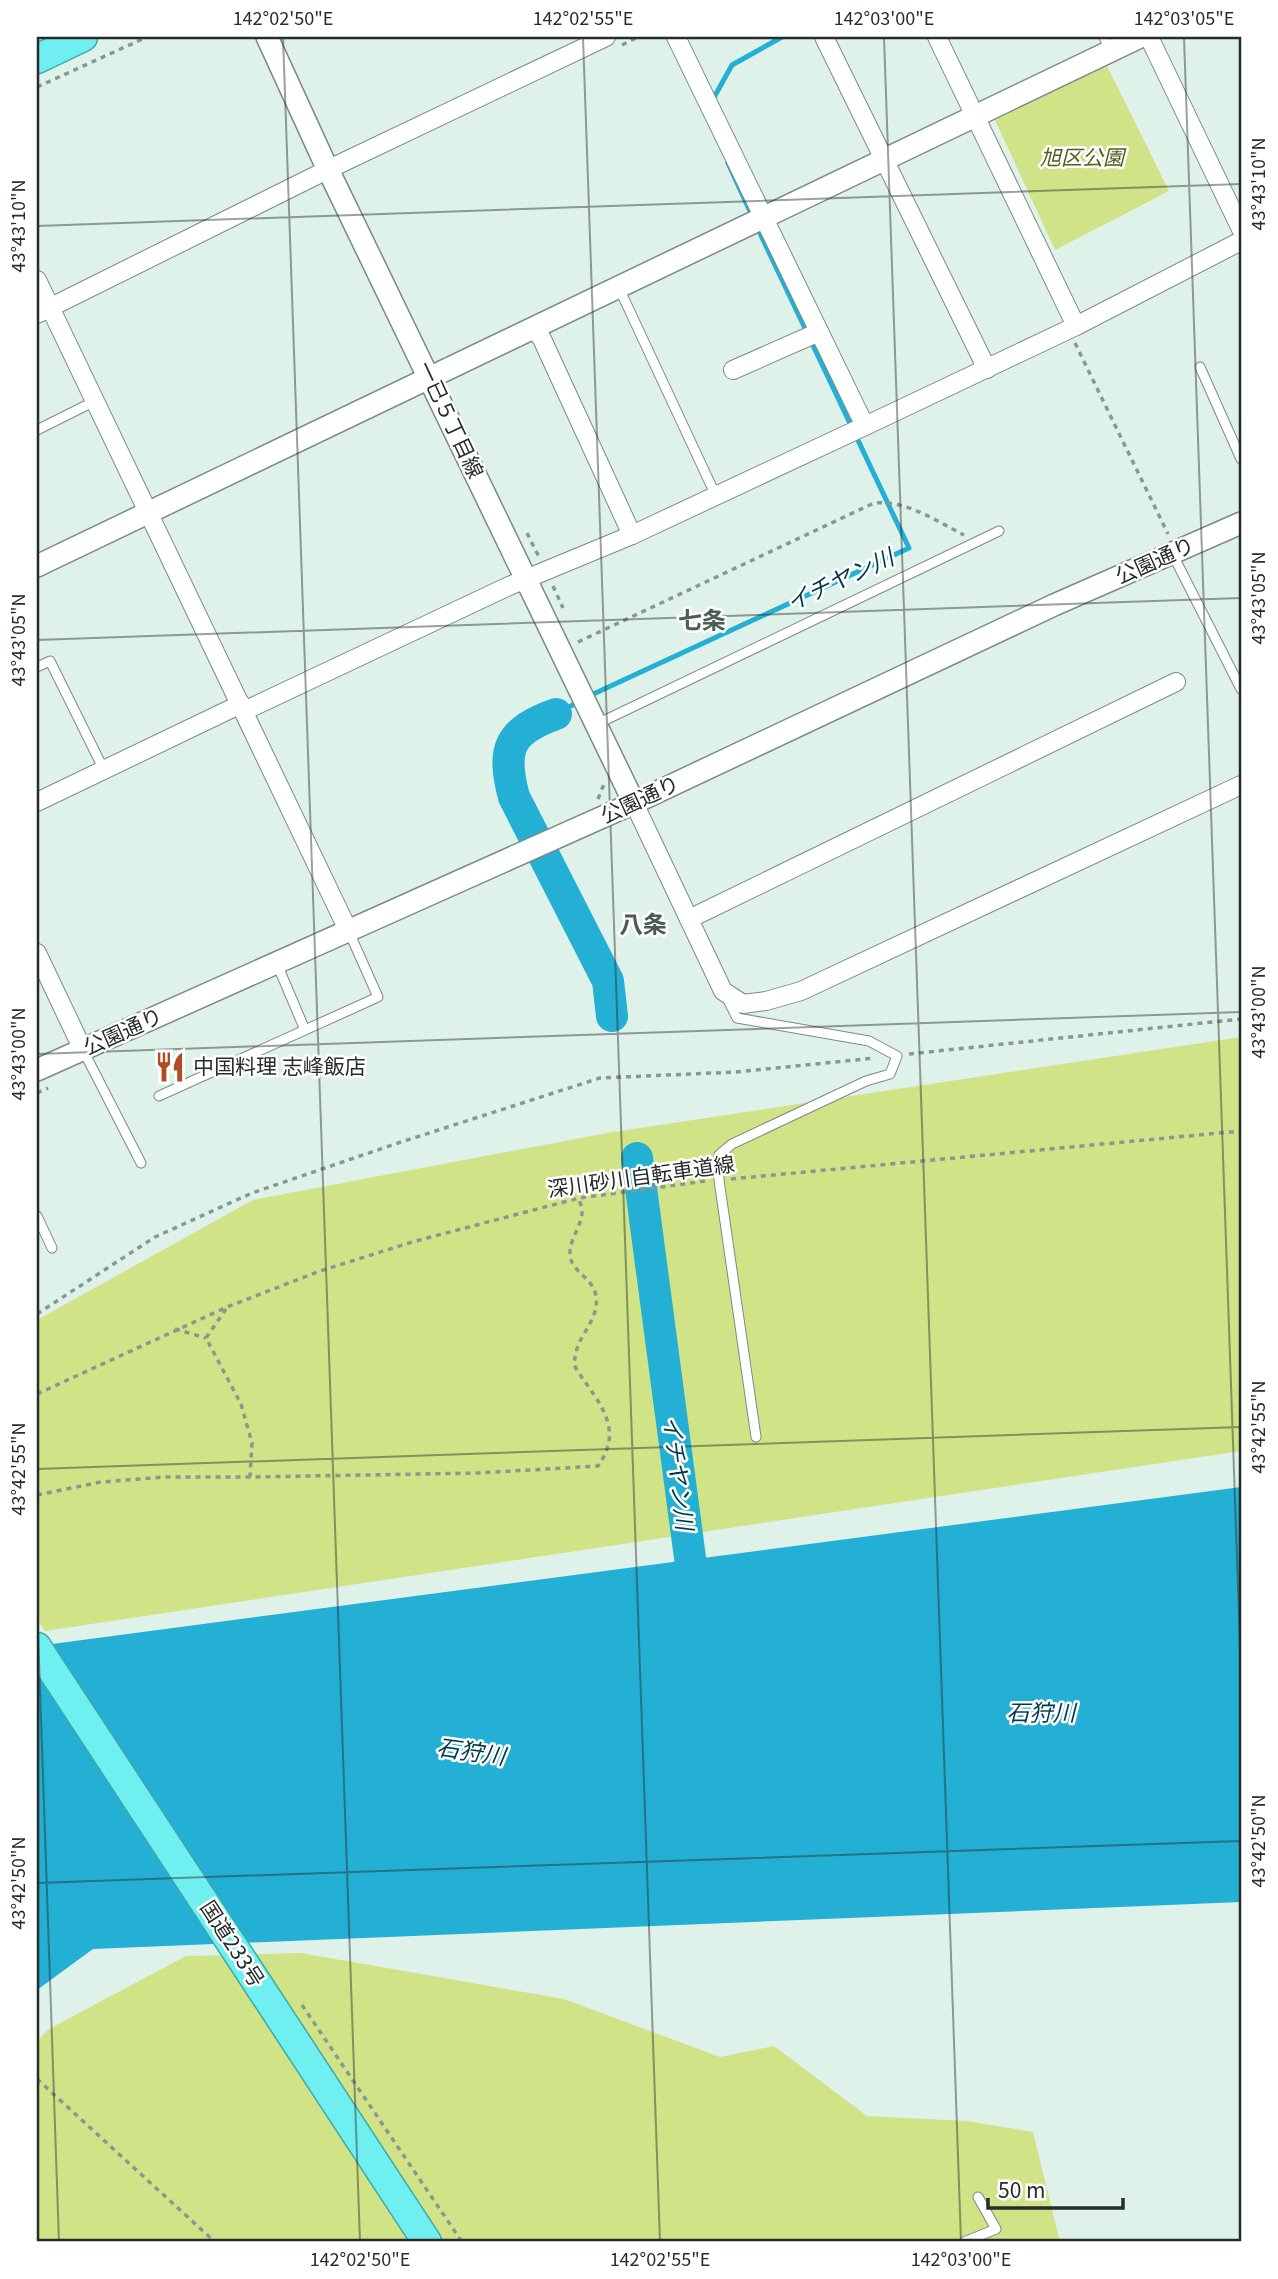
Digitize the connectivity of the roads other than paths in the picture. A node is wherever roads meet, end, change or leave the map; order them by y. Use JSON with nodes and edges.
{"nodes":[{"id":1,"x":83,"y":37,"type":"edge"},
{"id":2,"x":267,"y":37,"type":"edge"},
{"id":3,"x":606,"y":37,"type":"edge"},
{"id":4,"x":676,"y":37,"type":"edge"},
{"id":5,"x":824,"y":37,"type":"edge"},
{"id":6,"x":937,"y":37,"type":"edge"},
{"id":7,"x":1140,"y":37,"type":"edge"},
{"id":8,"x":1149,"y":37,"type":"edge"},
{"id":9,"x":1107,"y":44,"type":"edge"},
{"id":10,"x":37,"y":59,"type":"edge"},
{"id":11,"x":975,"y":116,"type":"junction"},
{"id":12,"x":885,"y":159,"type":"junction"},
{"id":13,"x":329,"y":169,"type":"junction"},
{"id":14,"x":764,"y":216,"type":"junction"},
{"id":15,"x":1241,"y":229,"type":"edge"},
{"id":16,"x":1241,"y":241,"type":"edge"},
{"id":17,"x":37,"y":280,"type":"edge"},
{"id":18,"x":618,"y":287,"type":"junction"},
{"id":19,"x":43,"y":311,"type":"edge"},
{"id":20,"x":1072,"y":327,"type":"junction"},
{"id":21,"x":534,"y":328,"type":"junction"},
{"id":22,"x":819,"y":332,"type":"junction"},
{"id":23,"x":1200,"y":367,"type":"dead end"},
{"id":24,"x":987,"y":369,"type":"junction"},
{"id":25,"x":733,"y":370,"type":"dead end"},
{"id":26,"x":429,"y":378,"type":"junction"},
{"id":27,"x":95,"y":401,"type":"junction"},
{"id":28,"x":865,"y":426,"type":"junction"},
{"id":29,"x":37,"y":430,"type":"edge"},
{"id":30,"x":1241,"y":459,"type":"edge"},
{"id":31,"x":716,"y":496,"type":"junction"},
{"id":32,"x":149,"y":513,"type":"junction"},
{"id":33,"x":1241,"y":523,"type":"edge"},
{"id":34,"x":999,"y":531,"type":"dead end"},
{"id":35,"x":632,"y":535,"type":"junction"},
{"id":36,"x":1170,"y":545,"type":"junction"},
{"id":37,"x":37,"y":566,"type":"edge"},
{"id":38,"x":526,"y":580,"type":"junction"},
{"id":39,"x":37,"y":667,"type":"edge"},
{"id":40,"x":1176,"y":681,"type":"dead end"},
{"id":41,"x":1241,"y":689,"type":"edge"},
{"id":42,"x":242,"y":708,"type":"junction"},
{"id":43,"x":595,"y":725,"type":"junction"},
{"id":44,"x":104,"y":770,"type":"junction"},
{"id":45,"x":1241,"y":785,"type":"edge"},
{"id":46,"x":37,"y":802,"type":"edge"},
{"id":47,"x":634,"y":803,"type":"junction"},
{"id":48,"x":688,"y":919,"type":"junction"},
{"id":49,"x":348,"y":930,"type":"junction"},
{"id":50,"x":37,"y":953,"type":"edge"},
{"id":51,"x":276,"y":962,"type":"junction"},
{"id":52,"x":723,"y":990,"type":"junction"},
{"id":53,"x":305,"y":1030,"type":"junction"},
{"id":54,"x":83,"y":1050,"type":"junction"},
{"id":55,"x":37,"y":1070,"type":"edge"},
{"id":56,"x":159,"y":1097,"type":"dead end"},
{"id":57,"x":141,"y":1163,"type":"dead end"},
{"id":58,"x":37,"y":1216,"type":"edge"},
{"id":59,"x":52,"y":1248,"type":"dead end"},
{"id":60,"x":755,"y":1437,"type":"dead end"},
{"id":61,"x":37,"y":1647,"type":"edge"},
{"id":62,"x":978,"y":2197,"type":"dead end"},
{"id":63,"x":427,"y":2242,"type":"edge"},
{"id":64,"x":964,"y":2242,"type":"edge"}],
"edges":[{"from":1,"to":10,"type":"highway"},
{"from":2,"to":13,"type":"street","name":"一已５丁目線"},
{"from":3,"to":13,"type":"street"},
{"from":4,"to":14,"type":"street"},
{"from":5,"to":12,"type":"street"},
{"from":6,"to":11,"type":"street"},
{"from":7,"to":9,"type":"street"},
{"from":8,"to":15,"type":"street"},
{"from":9,"to":11,"type":"street"},
{"from":11,"to":12,"type":"street"},
{"from":11,"to":20,"type":"street"},
{"from":12,"to":14,"type":"street"},
{"from":12,"to":24,"type":"street"},
{"from":13,"to":19,"type":"street"},
{"from":13,"to":26,"type":"street","name":"一已５丁目線"},
{"from":14,"to":18,"type":"street"},
{"from":14,"to":22,"type":"street"},
{"from":16,"to":20,"type":"street"},
{"from":17,"to":19,"type":"street"},
{"from":18,"to":21,"type":"street"},
{"from":18,"to":31,"type":"lane"},
{"from":19,"to":27,"type":"street"},
{"from":20,"to":24,"type":"street"},
{"from":21,"to":26,"type":"street"},
{"from":21,"to":35,"type":"street"},
{"from":22,"to":25,"type":"street"},
{"from":22,"to":28,"type":"street"},
{"from":23,"to":30,"type":"lane"},
{"from":24,"to":28,"type":"street"},
{"from":26,"to":32,"type":"street"},
{"from":26,"to":38,"type":"street","name":"一已５丁目線"},
{"from":27,"to":29,"type":"lane"},
{"from":27,"to":32,"type":"street"},
{"from":28,"to":31,"type":"street"},
{"from":31,"to":35,"type":"street"},
{"from":32,"to":37,"type":"street"},
{"from":32,"to":42,"type":"street"},
{"from":33,"to":36,"type":"street","name":"公園通り"},
{"from":34,"to":43,"type":"lane"},
{"from":35,"to":38,"type":"street"},
{"from":36,"to":41,"type":"lane"},
{"from":36,"to":47,"type":"street","name":"公園通り"},
{"from":38,"to":42,"type":"street"},
{"from":38,"to":43,"type":"street","name":"一已５丁目線"},
{"from":39,"to":44,"type":"lane"},
{"from":40,"to":48,"type":"street"},
{"from":42,"to":44,"type":"street"},
{"from":42,"to":49,"type":"street"},
{"from":43,"to":47,"type":"street","name":"一已５丁目線"},
{"from":44,"to":46,"type":"street"},
{"from":45,"to":52,"type":"street"},
{"from":47,"to":48,"type":"street"},
{"from":47,"to":49,"type":"street","name":"公園通り"},
{"from":48,"to":52,"type":"street"},
{"from":49,"to":51,"type":"street","name":"公園通り"},
{"from":49,"to":53,"type":"lane"},
{"from":50,"to":54,"type":"street"},
{"from":51,"to":53,"type":"lane"},
{"from":51,"to":54,"type":"street","name":"公園通り"},
{"from":52,"to":60,"type":"lane"},
{"from":53,"to":56,"type":"lane"},
{"from":54,"to":55,"type":"street","name":"公園通り"},
{"from":54,"to":57,"type":"lane"},
{"from":58,"to":59,"type":"lane"},
{"from":61,"to":63,"type":"highway","name":"国道233号"},
{"from":62,"to":64,"type":"lane"}]}
